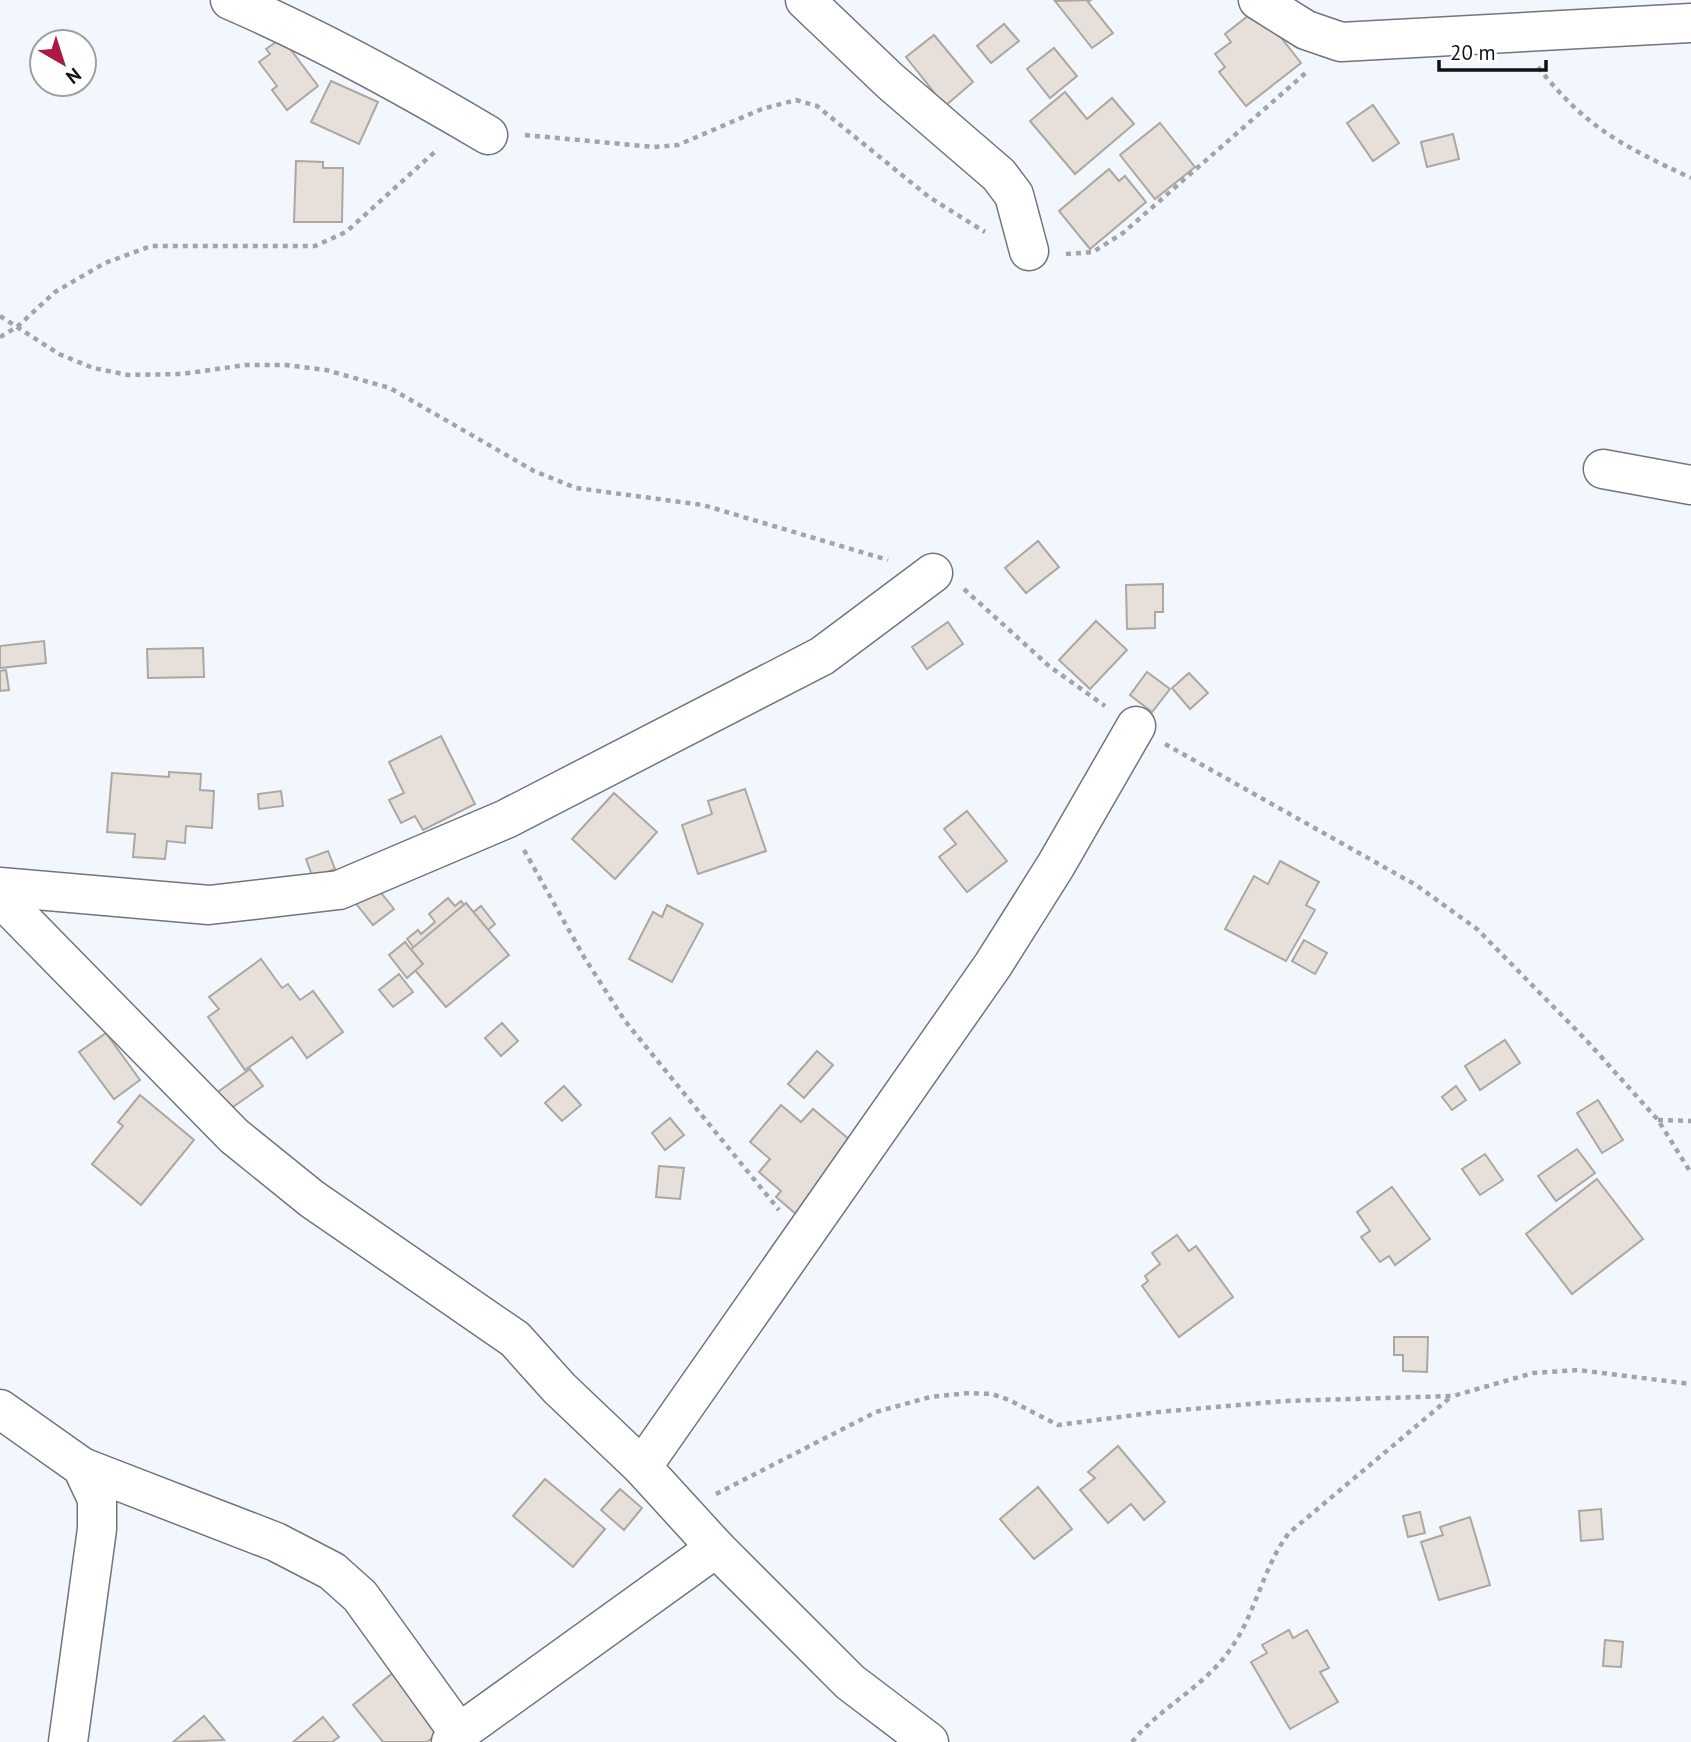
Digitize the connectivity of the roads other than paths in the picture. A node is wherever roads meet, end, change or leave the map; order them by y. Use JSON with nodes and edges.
{"nodes":[{"id":1,"x":230,"y":0,"type":"edge"},
{"id":2,"x":805,"y":0,"type":"edge"},
{"id":3,"x":1258,"y":0,"type":"edge"},
{"id":4,"x":1691,"y":23,"type":"edge"},
{"id":5,"x":488,"y":135,"type":"road end"},
{"id":6,"x":1030,"y":251,"type":"road end"},
{"id":7,"x":1603,"y":469,"type":"dead end"},
{"id":8,"x":1691,"y":485,"type":"edge"},
{"id":9,"x":933,"y":573,"type":"road end"},
{"id":10,"x":1136,"y":726,"type":"road end"},
{"id":11,"x":0,"y":887,"type":"edge"},
{"id":12,"x":0,"y":897,"type":"edge"},
{"id":13,"x":0,"y":1409,"type":"edge"},
{"id":14,"x":82,"y":1467,"type":"junction"},
{"id":15,"x":642,"y":1467,"type":"junction"},
{"id":16,"x":716,"y":1548,"type":"junction"},
{"id":17,"x":455,"y":1737,"type":"edge"},
{"id":18,"x":68,"y":1742,"type":"edge"},
{"id":19,"x":929,"y":1742,"type":"edge"}],
"edges":[{"from":1,"to":5,"type":"street"},
{"from":2,"to":6,"type":"street"},
{"from":3,"to":4,"type":"street"},
{"from":7,"to":8,"type":"street"},
{"from":9,"to":11,"type":"street"},
{"from":10,"to":15,"type":"street"},
{"from":12,"to":15,"type":"street"},
{"from":13,"to":14,"type":"street"},
{"from":14,"to":17,"type":"street"},
{"from":14,"to":18,"type":"street"},
{"from":15,"to":16,"type":"street"},
{"from":16,"to":17,"type":"street"},
{"from":16,"to":19,"type":"street"}]}
